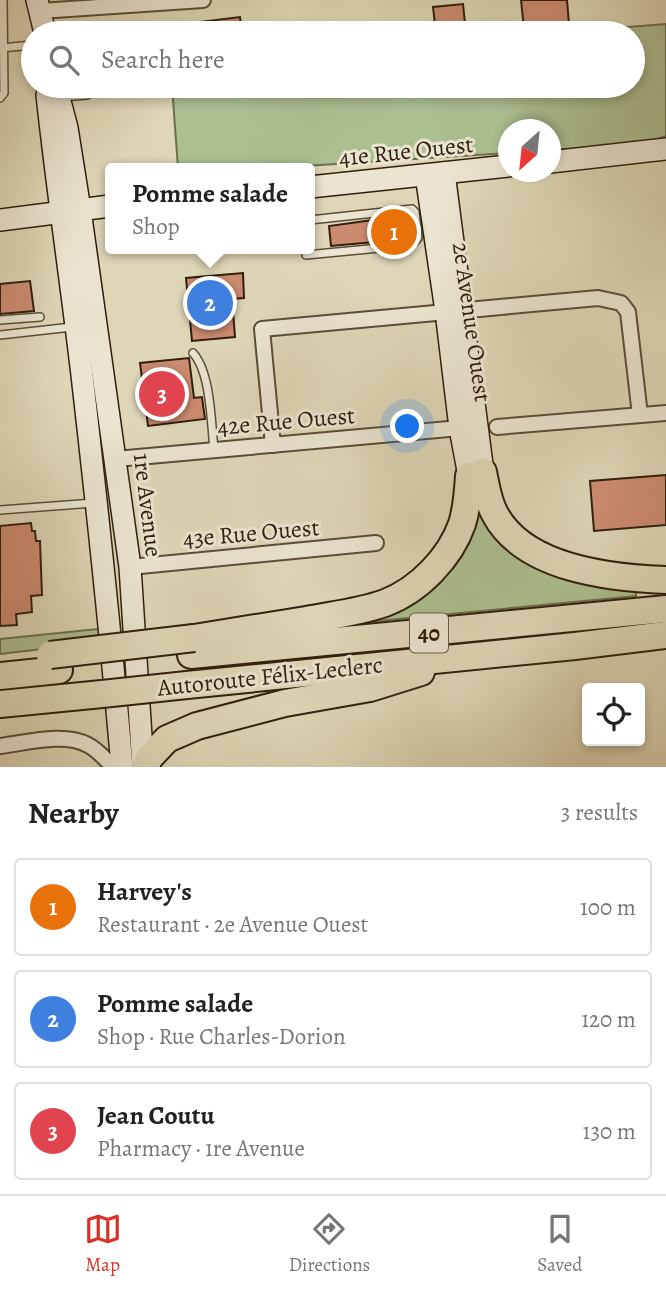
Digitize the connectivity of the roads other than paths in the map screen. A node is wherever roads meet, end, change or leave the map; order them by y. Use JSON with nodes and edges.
{"nodes":[{"id":1,"x":3,"y":0,"type":"edge"},
{"id":2,"x":203,"y":0,"type":"edge"},
{"id":3,"x":41,"y":19,"type":"edge"},
{"id":4,"x":21,"y":46,"type":"edge"},
{"id":5,"x":1,"y":48,"type":"edge"},
{"id":6,"x":2,"y":86,"type":"edge"},
{"id":7,"x":0,"y":98,"type":"edge"},
{"id":8,"x":55,"y":98,"type":"edge"},
{"id":9,"x":666,"y":149,"type":"edge"},
{"id":10,"x":561,"y":161,"type":"edge"},
{"id":11,"x":498,"y":167,"type":"edge"},
{"id":12,"x":435,"y":174,"type":"junction"},
{"id":13,"x":315,"y":186,"type":"edge"},
{"id":14,"x":105,"y":207,"type":"edge"},
{"id":15,"x":70,"y":212,"type":"junction"},
{"id":16,"x":315,"y":219,"type":"edge"},
{"id":17,"x":0,"y":220,"type":"edge"},
{"id":18,"x":306,"y":255,"type":"dead end"},
{"id":19,"x":454,"y":311,"type":"junction"},
{"id":20,"x":40,"y":317,"type":"dead end"},
{"id":21,"x":0,"y":320,"type":"edge"},
{"id":22,"x":76,"y":327,"type":"junction"},
{"id":23,"x":0,"y":335,"type":"edge"},
{"id":24,"x":193,"y":353,"type":"dead end"},
{"id":25,"x":666,"y":413,"type":"edge"},
{"id":26,"x":640,"y":415,"type":"junction"},
{"id":27,"x":496,"y":427,"type":"dead end"},
{"id":28,"x":460,"y":428,"type":"junction"},
{"id":29,"x":273,"y":446,"type":"junction"},
{"id":30,"x":214,"y":450,"type":"junction"},
{"id":31,"x":116,"y":459,"type":"junction"},
{"id":32,"x":476,"y":474,"type":"junction"},
{"id":33,"x":96,"y":503,"type":"junction"},
{"id":34,"x":0,"y":510,"type":"edge"},
{"id":35,"x":376,"y":543,"type":"dead end"},
{"id":36,"x":130,"y":567,"type":"junction"},
{"id":37,"x":666,"y":580,"type":"edge"},
{"id":38,"x":666,"y":609,"type":"edge"},
{"id":39,"x":666,"y":635,"type":"edge"},
{"id":40,"x":192,"y":647,"type":"junction"},
{"id":41,"x":478,"y":654,"type":"junction"},
{"id":42,"x":0,"y":661,"type":"edge"},
{"id":43,"x":54,"y":663,"type":"junction"},
{"id":44,"x":0,"y":676,"type":"edge"},
{"id":45,"x":0,"y":704,"type":"edge"},
{"id":46,"x":0,"y":746,"type":"edge"},
{"id":47,"x":113,"y":767,"type":"edge"},
{"id":48,"x":122,"y":767,"type":"edge"},
{"id":49,"x":144,"y":767,"type":"edge"}],
"edges":[{"from":1,"to":5,"type":"lane"},
{"from":2,"to":3,"type":"street"},
{"from":4,"to":5,"type":"lane"},
{"from":5,"to":6,"type":"lane"},
{"from":6,"to":7,"type":"lane"},
{"from":8,"to":15,"type":"street","name":"1re Avenue"},
{"from":9,"to":10,"type":"street"},
{"from":11,"to":12,"type":"street","name":"41e Rue Ouest"},
{"from":12,"to":13,"type":"street","name":"41e Rue Ouest"},
{"from":12,"to":19,"type":"street","name":"2e Avenue Ouest"},
{"from":14,"to":15,"type":"street"},
{"from":15,"to":17,"type":"street"},
{"from":15,"to":22,"type":"street","name":"1re Avenue"},
{"from":15,"to":31,"type":"street","name":"1re Avenue"},
{"from":16,"to":18,"type":"lane"},
{"from":19,"to":26,"type":"street"},
{"from":19,"to":28,"type":"street","name":"2e Avenue Ouest"},
{"from":19,"to":29,"type":"street"},
{"from":19,"to":32,"type":"street","name":"2e Avenue Ouest"},
{"from":20,"to":21,"type":"lane"},
{"from":22,"to":23,"type":"lane"},
{"from":22,"to":33,"type":"street","name":"1re Avenue"},
{"from":24,"to":30,"type":"lane"},
{"from":25,"to":26,"type":"street"},
{"from":26,"to":27,"type":"street"},
{"from":28,"to":29,"type":"street","name":"42e Rue Ouest"},
{"from":28,"to":32,"type":"street","name":"2e Avenue Ouest"},
{"from":29,"to":30,"type":"street","name":"42e Rue Ouest"},
{"from":30,"to":31,"type":"street","name":"42e Rue Ouest"},
{"from":31,"to":36,"type":"street","name":"1re Avenue"},
{"from":32,"to":37,"type":"highway"},
{"from":32,"to":40,"type":"highway"},
{"from":33,"to":34,"type":"lane"},
{"from":33,"to":48,"type":"street","name":"1re Avenue"},
{"from":35,"to":36,"type":"street","name":"43e Rue Ouest"},
{"from":36,"to":49,"type":"street","name":"1re Avenue"},
{"from":38,"to":40,"type":"highway","name":"Autoroute Félix-Leclerc","number":"40"},
{"from":39,"to":41,"type":"highway","name":"Autoroute Félix-Leclerc","number":"40"},
{"from":40,"to":43,"type":"highway","name":"Autoroute Félix-Leclerc","number":"40"},
{"from":41,"to":45,"type":"highway","name":"Autoroute Félix-Leclerc","number":"40","bridge":true},
{"from":41,"to":49,"type":"highway"},
{"from":42,"to":43,"type":"highway"},
{"from":43,"to":44,"type":"highway","name":"Autoroute Félix-Leclerc","number":"40"},
{"from":46,"to":47,"type":"street"}]}
